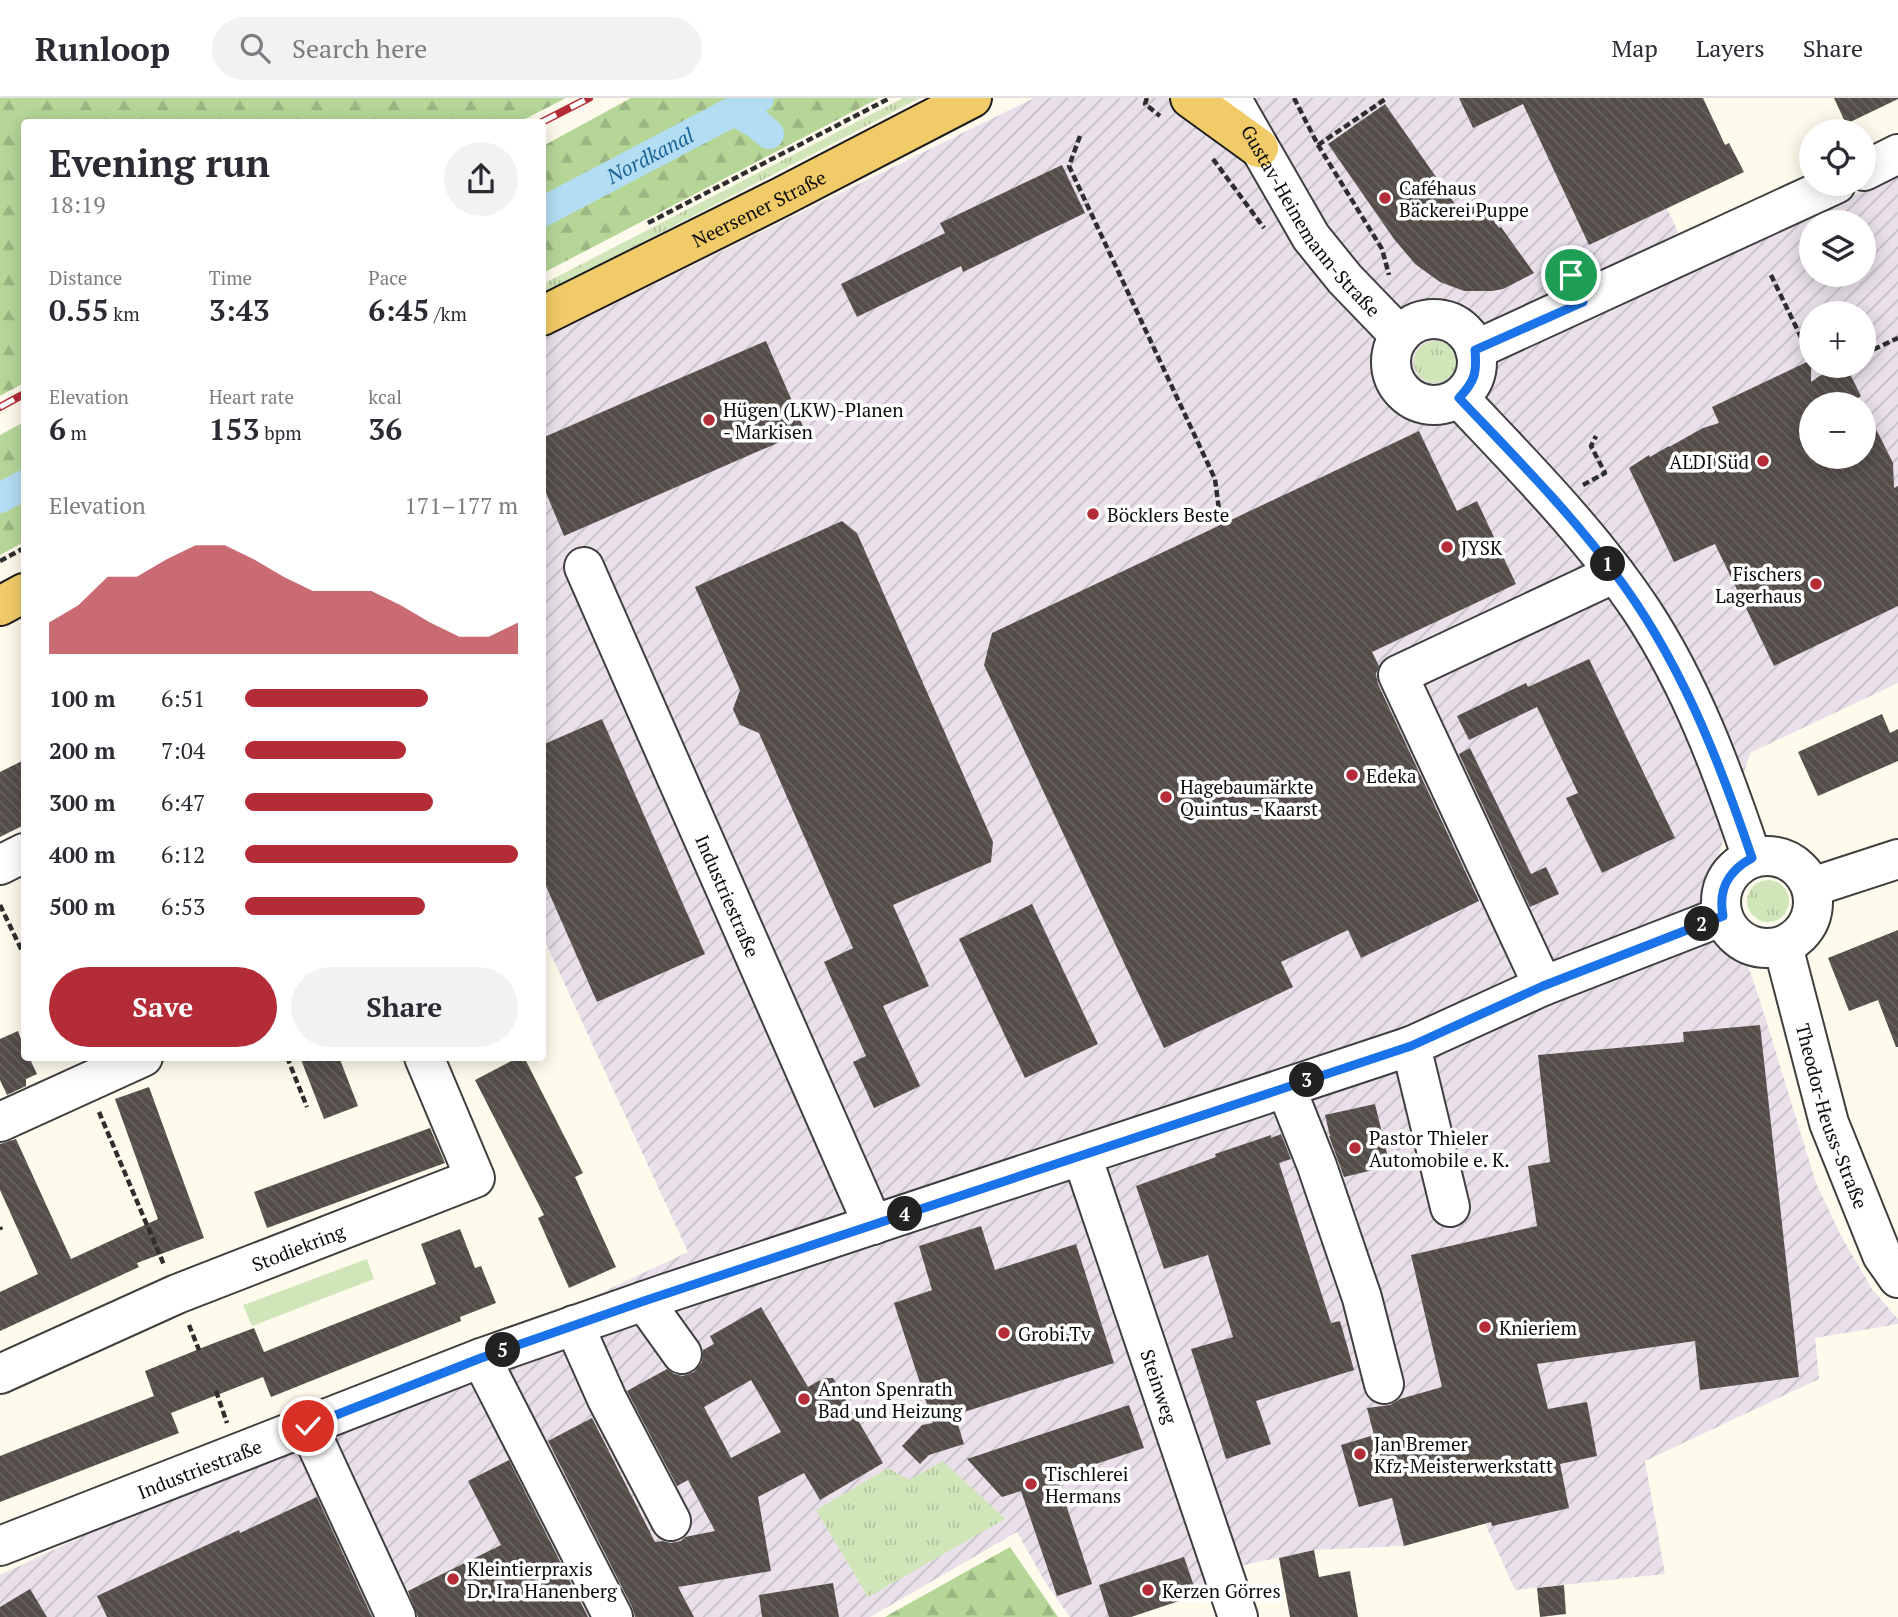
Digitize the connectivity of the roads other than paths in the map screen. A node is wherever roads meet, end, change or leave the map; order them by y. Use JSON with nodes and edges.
{"nodes":[{"id":1,"x":972,"y":98,"type":"edge"},
{"id":2,"x":1231,"y":98,"type":"edge"},
{"id":3,"x":1178,"y":109,"type":"edge"},
{"id":4,"x":1259,"y":148,"type":"junction"},
{"id":5,"x":1898,"y":154,"type":"edge"},
{"id":6,"x":1876,"y":165,"type":"edge"},
{"id":7,"x":1806,"y":196,"type":"edge"},
{"id":8,"x":546,"y":314,"type":"edge"},
{"id":9,"x":1388,"y":325,"type":"junction"},
{"id":10,"x":1475,"y":350,"type":"junction"},
{"id":11,"x":1459,"y":398,"type":"junction"},
{"id":12,"x":584,"y":567,"type":"dead end"},
{"id":13,"x":1615,"y":573,"type":"junction"},
{"id":14,"x":21,"y":595,"type":"edge"},
{"id":15,"x":0,"y":606,"type":"edge"},
{"id":16,"x":21,"y":854,"type":"edge"},
{"id":17,"x":1752,"y":858,"type":"junction"},
{"id":18,"x":1898,"y":859,"type":"edge"},
{"id":19,"x":0,"y":865,"type":"edge"},
{"id":20,"x":1812,"y":887,"type":"junction"},
{"id":21,"x":1723,"y":916,"type":"junction"},
{"id":22,"x":1783,"y":946,"type":"junction"},
{"id":23,"x":1543,"y":986,"type":"junction"},
{"id":24,"x":1411,"y":1046,"type":"junction"},
{"id":25,"x":134,"y":1061,"type":"edge"},
{"id":26,"x":426,"y":1061,"type":"edge"},
{"id":27,"x":1286,"y":1088,"type":"junction"},
{"id":28,"x":0,"y":1122,"type":"edge"},
{"id":29,"x":1082,"y":1156,"type":"junction"},
{"id":30,"x":1450,"y":1208,"type":"dead end"},
{"id":31,"x":873,"y":1225,"type":"junction"},
{"id":32,"x":1898,"y":1278,"type":"edge"},
{"id":33,"x":644,"y":1301,"type":"junction"},
{"id":34,"x":574,"y":1325,"type":"junction"},
{"id":35,"x":682,"y":1354,"type":"dead end"},
{"id":36,"x":481,"y":1358,"type":"junction"},
{"id":37,"x":0,"y":1374,"type":"edge"},
{"id":38,"x":1384,"y":1384,"type":"dead end"},
{"id":39,"x":308,"y":1426,"type":"junction"},
{"id":40,"x":671,"y":1521,"type":"dead end"},
{"id":41,"x":0,"y":1546,"type":"edge"},
{"id":42,"x":396,"y":1617,"type":"edge"},
{"id":43,"x":613,"y":1617,"type":"edge"},
{"id":44,"x":1238,"y":1617,"type":"edge"}],
"edges":[{"from":1,"to":8,"type":"main road","name":"Neersener Straße"},
{"from":2,"to":4,"type":"street","name":"Gustav-Heinemann-Straße"},
{"from":3,"to":4,"type":"main road"},
{"from":4,"to":9,"type":"street","name":"Gustav-Heinemann-Straße"},
{"from":5,"to":6,"type":"street"},
{"from":7,"to":10,"type":"street"},
{"from":9,"to":10,"type":"street"},
{"from":9,"to":11,"type":"street"},
{"from":10,"to":11,"type":"street"},
{"from":11,"to":13,"type":"street"},
{"from":12,"to":31,"type":"street","name":"Industriestraße"},
{"from":13,"to":17,"type":"street"},
{"from":13,"to":23,"type":"street"},
{"from":14,"to":15,"type":"main road"},
{"from":16,"to":19,"type":"street"},
{"from":17,"to":20,"type":"street"},
{"from":17,"to":21,"type":"street"},
{"from":18,"to":20,"type":"street"},
{"from":20,"to":22,"type":"street"},
{"from":21,"to":22,"type":"street"},
{"from":21,"to":23,"type":"street","name":"Industriestraße"},
{"from":22,"to":32,"type":"street","name":"Theodor-Heuss-Straße"},
{"from":23,"to":24,"type":"street","name":"Industriestraße"},
{"from":24,"to":27,"type":"street","name":"Industriestraße"},
{"from":24,"to":30,"type":"street"},
{"from":25,"to":28,"type":"street"},
{"from":26,"to":37,"type":"street","name":"Stodiekring"},
{"from":27,"to":29,"type":"street","name":"Industriestraße"},
{"from":27,"to":38,"type":"street"},
{"from":29,"to":31,"type":"street","name":"Industriestraße"},
{"from":29,"to":44,"type":"street","name":"Steinweg"},
{"from":31,"to":33,"type":"street","name":"Industriestraße"},
{"from":33,"to":34,"type":"street","name":"Industriestraße"},
{"from":33,"to":35,"type":"street"},
{"from":34,"to":36,"type":"street","name":"Industriestraße"},
{"from":34,"to":40,"type":"street"},
{"from":36,"to":39,"type":"street","name":"Industriestraße"},
{"from":36,"to":43,"type":"street"},
{"from":39,"to":41,"type":"street","name":"Industriestraße"},
{"from":39,"to":42,"type":"street"}]}
